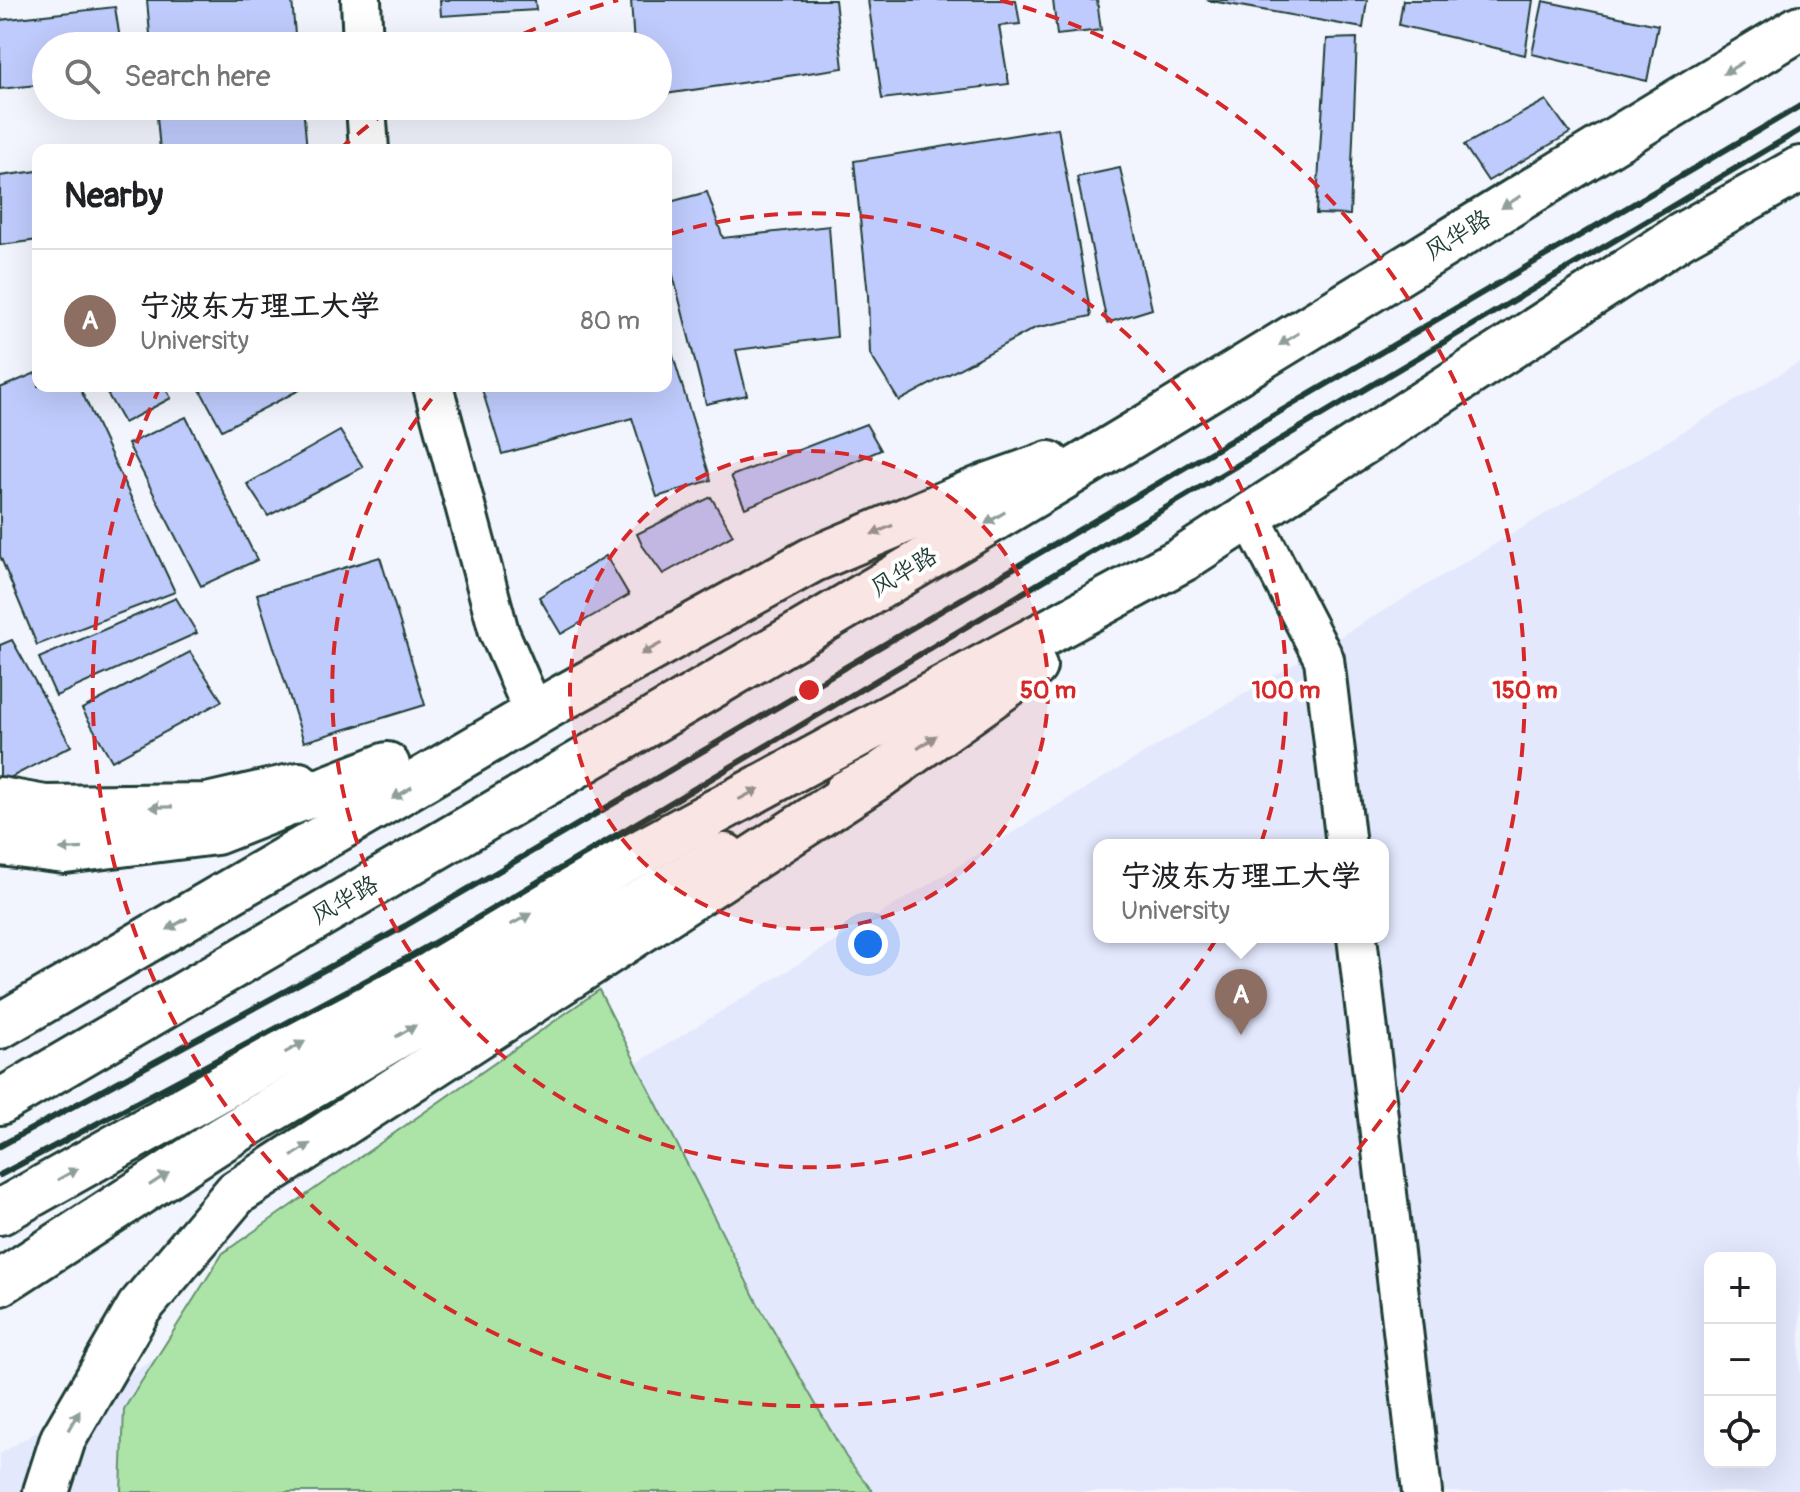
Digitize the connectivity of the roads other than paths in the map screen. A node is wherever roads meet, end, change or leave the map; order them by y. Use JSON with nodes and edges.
{"nodes":[{"id":1,"x":361,"y":0,"type":"edge"},
{"id":2,"x":1800,"y":28,"type":"edge"},
{"id":3,"x":362,"y":32,"type":"edge"},
{"id":4,"x":367,"y":120,"type":"edge"},
{"id":5,"x":369,"y":144,"type":"edge"},
{"id":6,"x":1800,"y":169,"type":"edge"},
{"id":7,"x":435,"y":392,"type":"edge"},
{"id":8,"x":1138,"y":433,"type":"junction"},
{"id":9,"x":1250,"y":516,"type":"junction"},
{"id":10,"x":1183,"y":559,"type":"junction"},
{"id":11,"x":535,"y":715,"type":"junction"},
{"id":12,"x":387,"y":765,"type":"junction"},
{"id":13,"x":879,"y":776,"type":"junction"},
{"id":14,"x":0,"y":800,"type":"edge"},
{"id":15,"x":1345,"y":839,"type":"edge"},
{"id":16,"x":0,"y":843,"type":"edge"},
{"id":17,"x":1358,"y":943,"type":"edge"},
{"id":18,"x":0,"y":1026,"type":"edge"},
{"id":19,"x":0,"y":1102,"type":"edge"},
{"id":20,"x":0,"y":1212,"type":"edge"},
{"id":21,"x":0,"y":1283,"type":"edge"},
{"id":22,"x":46,"y":1492,"type":"edge"},
{"id":23,"x":1422,"y":1492,"type":"edge"}],
"edges":[{"from":1,"to":3,"type":"street"},
{"from":2,"to":8,"type":"main road","name":"风华路","one_way":true},
{"from":4,"to":5,"type":"street"},
{"from":6,"to":9,"type":"main road"},
{"from":7,"to":11,"type":"street"},
{"from":8,"to":11,"type":"main road","one_way":true},
{"from":8,"to":19,"type":"main road","name":"风华路","one_way":true},
{"from":9,"to":10,"type":"main road"},
{"from":9,"to":15,"type":"street"},
{"from":13,"to":10,"type":"main road","one_way":true},
{"from":20,"to":10,"type":"main road","one_way":true},
{"from":11,"to":12,"type":"main road"},
{"from":11,"to":18,"type":"main road","one_way":true},
{"from":12,"to":14,"type":"main road","one_way":true},
{"from":12,"to":16,"type":"main road","one_way":true},
{"from":21,"to":13,"type":"main road","one_way":true},
{"from":22,"to":13,"type":"main road","one_way":true},
{"from":17,"to":23,"type":"street"}]}
